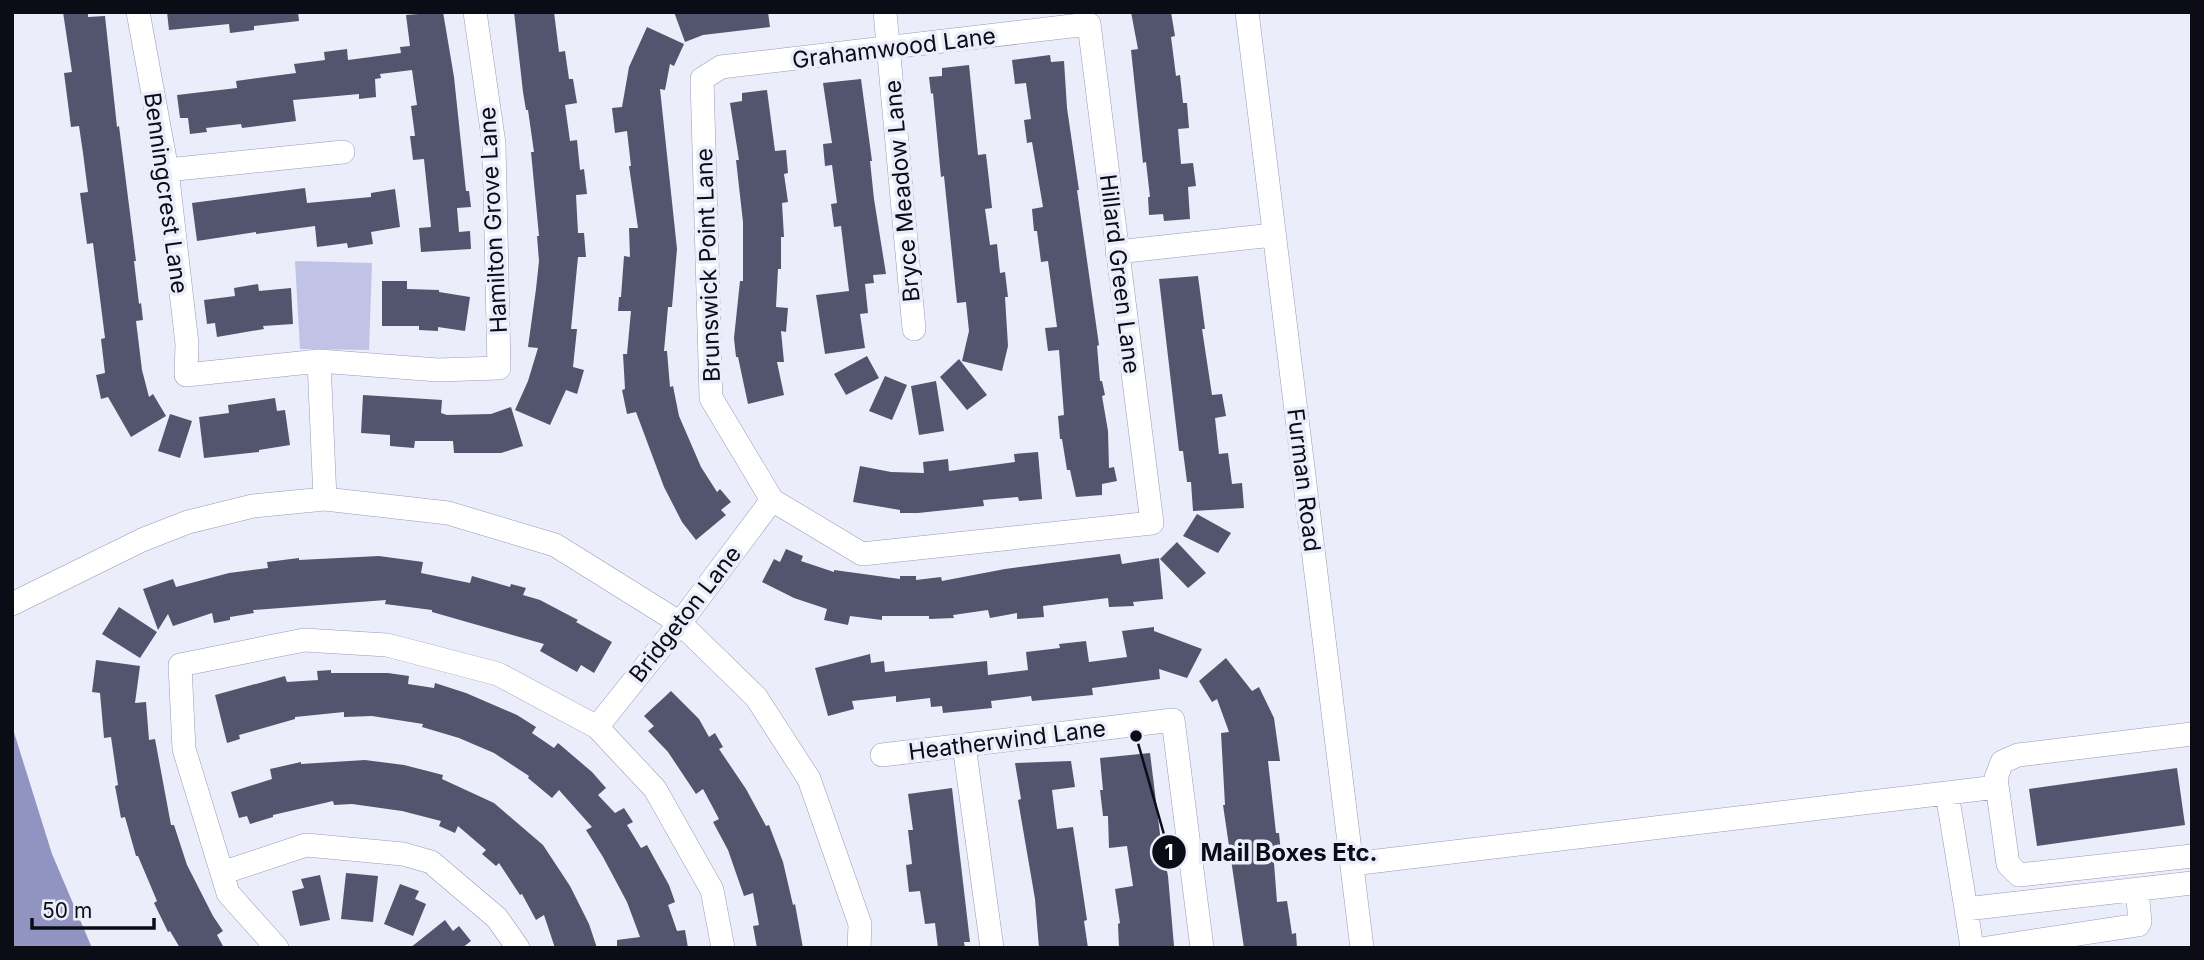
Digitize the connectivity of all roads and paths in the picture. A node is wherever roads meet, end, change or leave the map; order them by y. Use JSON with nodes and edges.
{"nodes":[{"id":1,"x":138,"y":12,"type":"edge"},
{"id":2,"x":475,"y":12,"type":"edge"},
{"id":3,"x":885,"y":12,"type":"edge"},
{"id":4,"x":1247,"y":12,"type":"edge"},
{"id":5,"x":1089,"y":24,"type":"joint"},
{"id":6,"x":889,"y":49,"type":"junction"},
{"id":7,"x":702,"y":79,"type":"joint"},
{"id":8,"x":343,"y":152,"type":"dead end"},
{"id":9,"x":167,"y":170,"type":"junction"},
{"id":10,"x":1273,"y":235,"type":"junction"},
{"id":11,"x":1117,"y":252,"type":"junction"},
{"id":12,"x":914,"y":329,"type":"dead end"},
{"id":13,"x":319,"y":361,"type":"junction"},
{"id":14,"x":325,"y":499,"type":"junction"},
{"id":15,"x":772,"y":500,"type":"junction"},
{"id":16,"x":1152,"y":523,"type":"joint"},
{"id":17,"x":12,"y":604,"type":"edge"},
{"id":18,"x":680,"y":623,"type":"junction"},
{"id":19,"x":597,"y":727,"type":"junction"},
{"id":20,"x":2192,"y":734,"type":"edge"},
{"id":21,"x":964,"y":745,"type":"junction"},
{"id":22,"x":882,"y":755,"type":"dead end"},
{"id":23,"x":1997,"y":787,"type":"junction"},
{"id":24,"x":1948,"y":793,"type":"junction"},
{"id":25,"x":2192,"y":856,"type":"edge"},
{"id":26,"x":1352,"y":864,"type":"junction"},
{"id":27,"x":2124,"y":864,"type":"junction"},
{"id":28,"x":222,"y":873,"type":"junction"},
{"id":29,"x":2192,"y":883,"type":"edge"},
{"id":30,"x":2132,"y":889,"type":"junction"},
{"id":31,"x":1966,"y":909,"type":"junction"},
{"id":32,"x":2044,"y":944,"type":"edge"},
{"id":33,"x":277,"y":948,"type":"edge"},
{"id":34,"x":518,"y":948,"type":"edge"},
{"id":35,"x":723,"y":948,"type":"edge"},
{"id":36,"x":859,"y":948,"type":"edge"},
{"id":37,"x":992,"y":948,"type":"edge"},
{"id":38,"x":1202,"y":948,"type":"edge"},
{"id":39,"x":1362,"y":948,"type":"edge"},
{"id":40,"x":1972,"y":948,"type":"edge"},
{"id":41,"x":1987,"y":948,"type":"edge"}],
"edges":[{"from":1,"to":9,"type":"street","name":"Benningcrest Lane"},
{"from":2,"to":13,"type":"street","name":"Hamilton Grove Lane"},
{"from":3,"to":6,"type":"street","name":"Bryce Meadow Lane"},
{"from":4,"to":10,"type":"street","name":"Furman Road"},
{"from":5,"to":6,"type":"street","name":"Grahamwood Lane"},
{"from":5,"to":11,"type":"street","name":"Hillard Green Lane"},
{"from":6,"to":7,"type":"street","name":"Grahamwood Lane"},
{"from":6,"to":12,"type":"street","name":"Bryce Meadow Lane"},
{"from":7,"to":15,"type":"street","name":"Brunswick Point Lane"},
{"from":8,"to":9,"type":"street"},
{"from":9,"to":13,"type":"street","name":"Benningcrest Lane"},
{"from":10,"to":11,"type":"street"},
{"from":10,"to":26,"type":"street","name":"Furman Road"},
{"from":11,"to":16,"type":"street","name":"Hillard Green Lane"},
{"from":13,"to":14,"type":"street"},
{"from":14,"to":17,"type":"street"},
{"from":14,"to":18,"type":"street"},
{"from":15,"to":16,"type":"street","name":"Brunswick Point Lane"},
{"from":15,"to":18,"type":"street","name":"Bridgeton Lane"},
{"from":18,"to":19,"type":"street","name":"Bridgeton Lane"},
{"from":18,"to":36,"type":"street"},
{"from":19,"to":28,"type":"street"},
{"from":19,"to":35,"type":"street"},
{"from":20,"to":23,"type":"street"},
{"from":21,"to":22,"type":"street","name":"Heatherwind Lane"},
{"from":21,"to":37,"type":"street"},
{"from":21,"to":38,"type":"street","name":"Heatherwind Lane"},
{"from":23,"to":24,"type":"street"},
{"from":23,"to":27,"type":"street"},
{"from":24,"to":26,"type":"street"},
{"from":24,"to":31,"type":"street"},
{"from":25,"to":27,"type":"street"},
{"from":26,"to":39,"type":"street","name":"Furman Road"},
{"from":27,"to":30,"type":"street"},
{"from":28,"to":33,"type":"street"},
{"from":28,"to":34,"type":"street"},
{"from":29,"to":30,"type":"street"},
{"from":30,"to":31,"type":"street"},
{"from":30,"to":32,"type":"street"},
{"from":31,"to":40,"type":"street"},
{"from":32,"to":41,"type":"street"}]}
